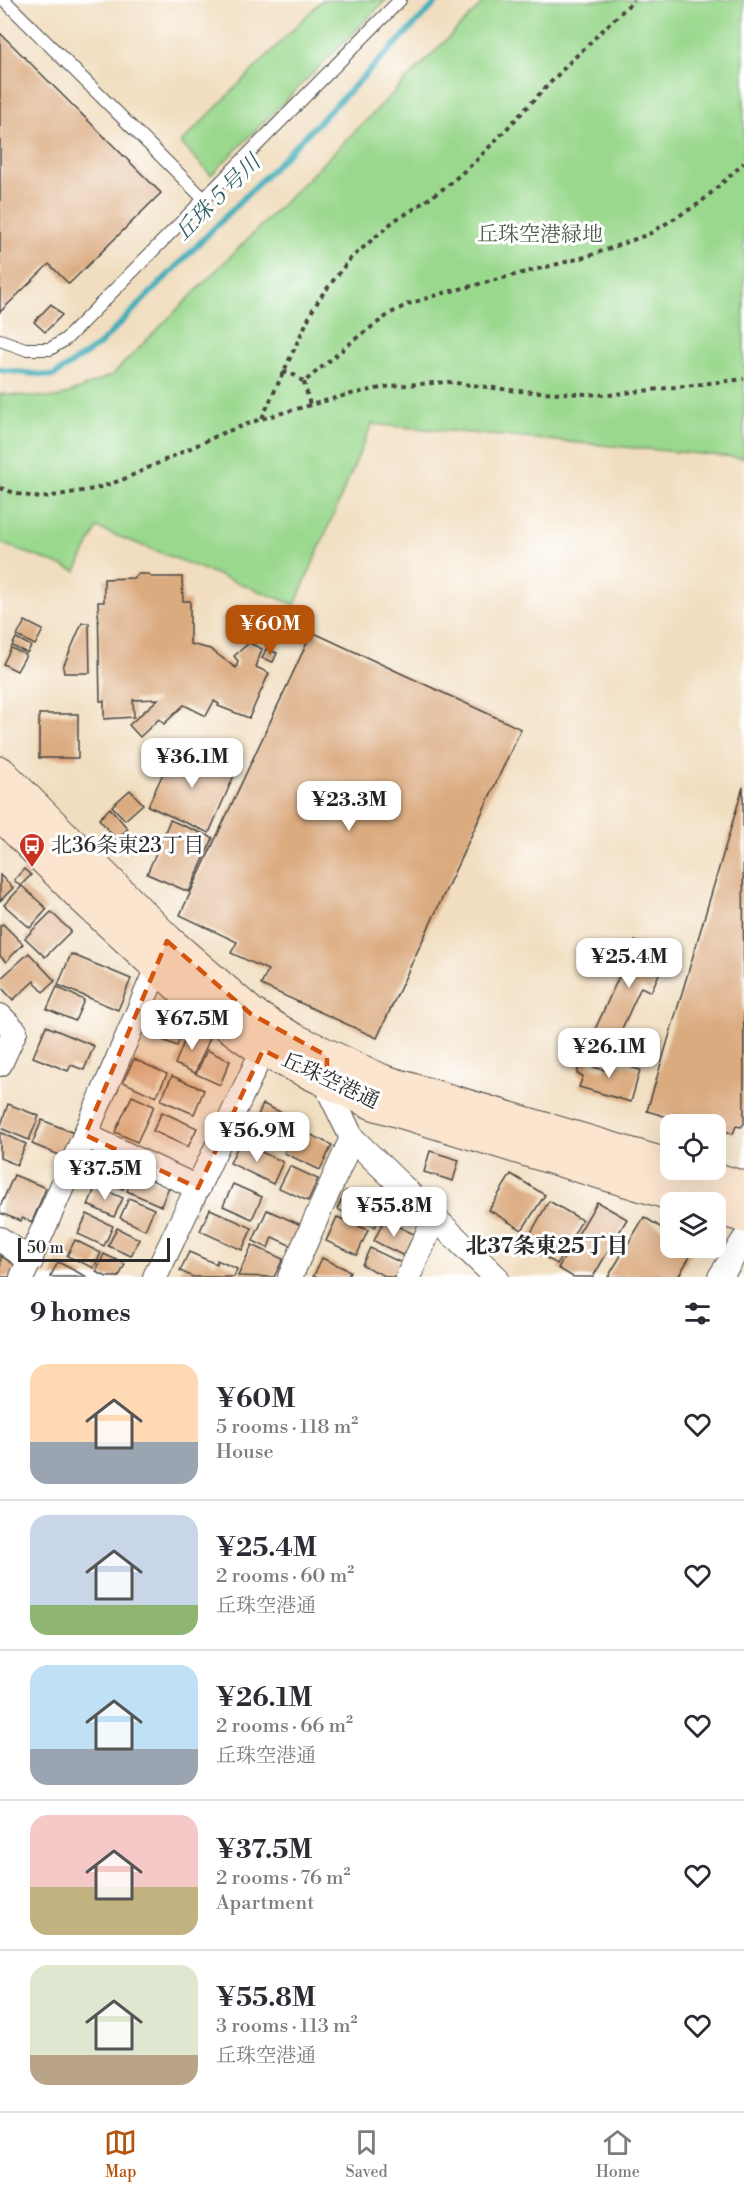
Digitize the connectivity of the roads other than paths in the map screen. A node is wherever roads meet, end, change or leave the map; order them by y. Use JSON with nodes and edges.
{"nodes":[{"id":1,"x":4,"y":0,"type":"edge"},
{"id":2,"x":400,"y":0,"type":"edge"},
{"id":3,"x":204,"y":199,"type":"junction"},
{"id":4,"x":0,"y":340,"type":"edge"},
{"id":5,"x":0,"y":773,"type":"edge"},
{"id":6,"x":0,"y":813,"type":"edge"},
{"id":7,"x":163,"y":954,"type":"junction"},
{"id":8,"x":0,"y":1016,"type":"edge"},
{"id":9,"x":265,"y":1037,"type":"junction"},
{"id":10,"x":0,"y":1064,"type":"edge"},
{"id":11,"x":327,"y":1069,"type":"junction"},
{"id":12,"x":85,"y":1135,"type":"junction"},
{"id":13,"x":352,"y":1138,"type":"junction"},
{"id":14,"x":660,"y":1163,"type":"edge"},
{"id":15,"x":717,"y":1180,"type":"edge"},
{"id":16,"x":198,"y":1188,"type":"junction"},
{"id":17,"x":744,"y":1188,"type":"edge"},
{"id":18,"x":666,"y":1192,"type":"edge"},
{"id":19,"x":726,"y":1210,"type":"edge"},
{"id":20,"x":744,"y":1216,"type":"edge"},
{"id":21,"x":435,"y":1217,"type":"junction"},
{"id":22,"x":0,"y":1239,"type":"edge"},
{"id":23,"x":744,"y":1240,"type":"edge"},
{"id":24,"x":26,"y":1269,"type":"edge"},
{"id":25,"x":155,"y":1277,"type":"edge"},
{"id":26,"x":290,"y":1277,"type":"edge"},
{"id":27,"x":408,"y":1277,"type":"edge"},
{"id":28,"x":496,"y":1277,"type":"edge"},
{"id":29,"x":720,"y":1277,"type":"edge"}],
"edges":[{"from":1,"to":3,"type":"lane"},
{"from":2,"to":3,"type":"lane"},
{"from":3,"to":4,"type":"lane"},
{"from":5,"to":7,"type":"main road","name":"丘珠空港通"},
{"from":6,"to":7,"type":"main road","name":"丘珠空港通"},
{"from":7,"to":9,"type":"main road","name":"丘珠空港通"},
{"from":7,"to":12,"type":"street"},
{"from":8,"to":10,"type":"street"},
{"from":9,"to":11,"type":"main road","name":"丘珠空港通"},
{"from":9,"to":16,"type":"street"},
{"from":11,"to":13,"type":"street"},
{"from":11,"to":14,"type":"main road","name":"丘珠空港通"},
{"from":11,"to":18,"type":"main road","name":"丘珠空港通"},
{"from":12,"to":16,"type":"street"},
{"from":12,"to":24,"type":"street"},
{"from":13,"to":21,"type":"street"},
{"from":13,"to":26,"type":"street"},
{"from":15,"to":17,"type":"main road"},
{"from":16,"to":25,"type":"street"},
{"from":19,"to":20,"type":"main road"},
{"from":21,"to":27,"type":"street"},
{"from":21,"to":28,"type":"street"},
{"from":22,"to":24,"type":"street"},
{"from":23,"to":29,"type":"street"}]}
